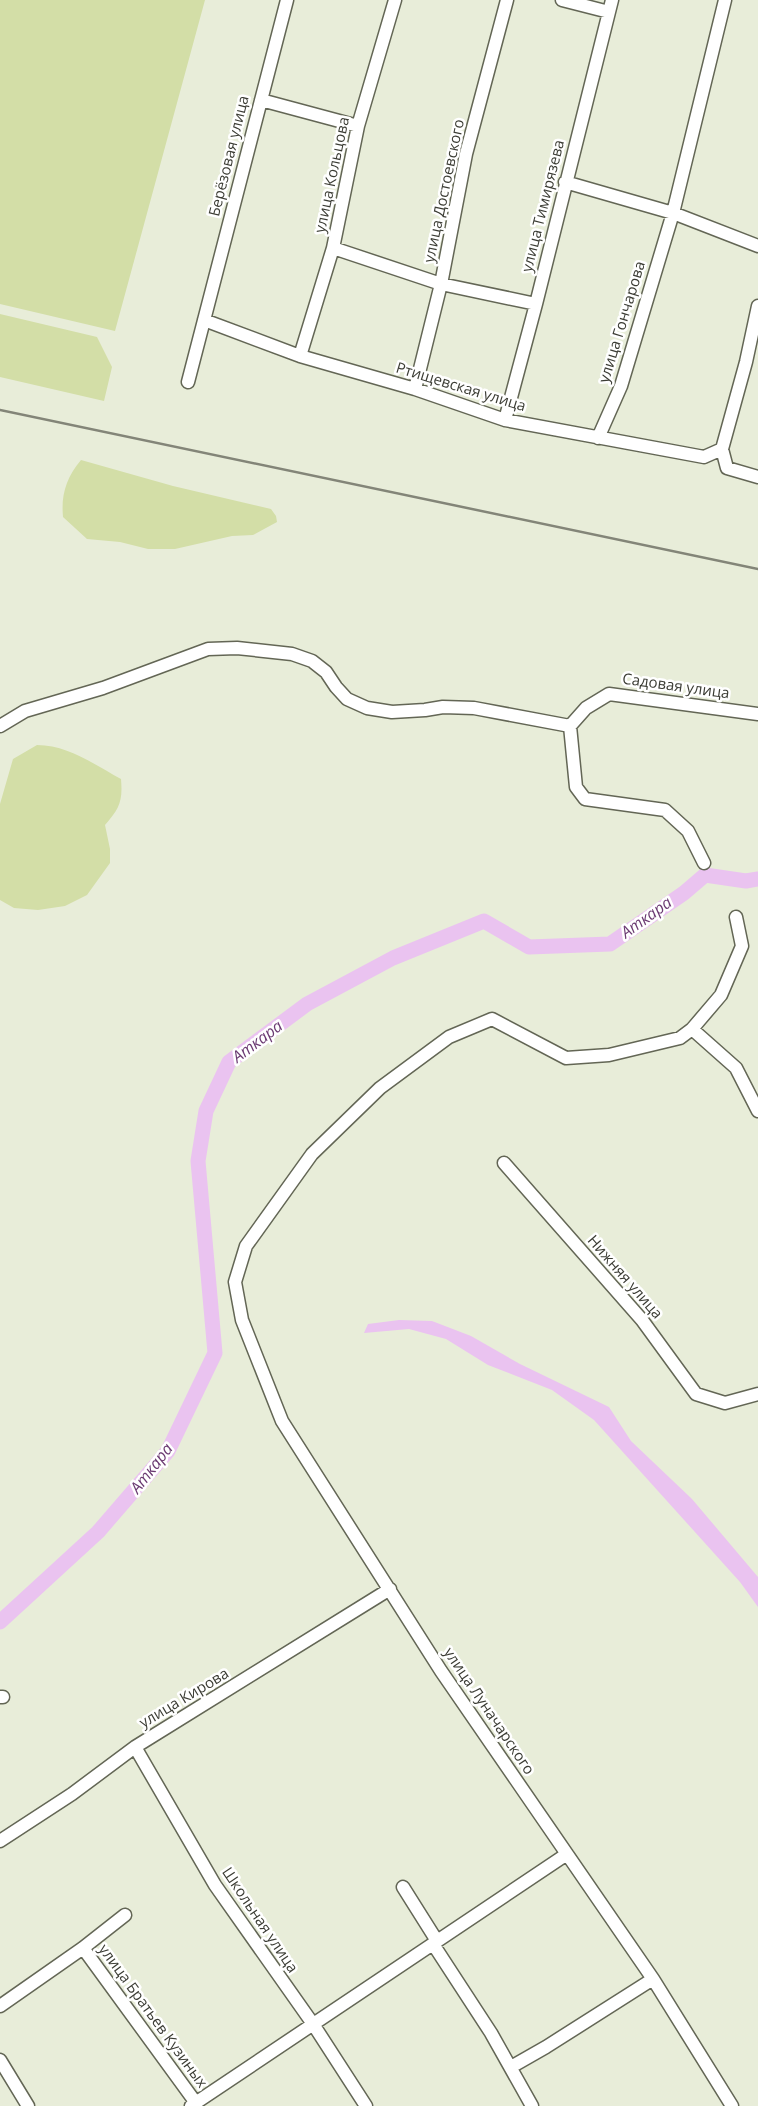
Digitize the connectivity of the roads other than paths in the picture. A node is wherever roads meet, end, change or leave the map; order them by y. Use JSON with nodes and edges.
{"nodes":[{"id":1,"x":287,"y":0,"type":"edge"},
{"id":2,"x":395,"y":0,"type":"edge"},
{"id":3,"x":507,"y":0,"type":"edge"},
{"id":4,"x":562,"y":0,"type":"edge"},
{"id":5,"x":725,"y":0,"type":"edge"},
{"id":6,"x":611,"y":6,"type":"edge"},
{"id":7,"x":261,"y":100,"type":"junction"},
{"id":8,"x":358,"y":126,"type":"junction"},
{"id":9,"x":566,"y":182,"type":"junction"},
{"id":10,"x":672,"y":213,"type":"junction"},
{"id":11,"x":758,"y":246,"type":"edge"},
{"id":12,"x":333,"y":248,"type":"junction"},
{"id":13,"x":441,"y":284,"type":"junction"},
{"id":14,"x":536,"y":304,"type":"junction"},
{"id":15,"x":758,"y":306,"type":"edge"},
{"id":16,"x":204,"y":320,"type":"junction"},
{"id":17,"x":300,"y":356,"type":"junction"},
{"id":18,"x":752,"y":363,"type":"edge"},
{"id":19,"x":188,"y":382,"type":"dead end"},
{"id":20,"x":415,"y":389,"type":"junction"},
{"id":21,"x":505,"y":420,"type":"junction"},
{"id":22,"x":598,"y":438,"type":"junction"},
{"id":23,"x":722,"y":449,"type":"junction"},
{"id":24,"x":758,"y":477,"type":"edge"},
{"id":25,"x":758,"y":714,"type":"edge"},
{"id":26,"x":0,"y":726,"type":"edge"},
{"id":27,"x":570,"y":726,"type":"junction"},
{"id":28,"x":704,"y":863,"type":"dead end"},
{"id":29,"x":736,"y":917,"type":"dead end"},
{"id":30,"x":692,"y":1029,"type":"junction"},
{"id":31,"x":758,"y":1111,"type":"edge"},
{"id":32,"x":504,"y":1163,"type":"dead end"},
{"id":33,"x":758,"y":1394,"type":"edge"},
{"id":34,"x":390,"y":1589,"type":"junction"},
{"id":35,"x":135,"y":1747,"type":"junction"},
{"id":36,"x":0,"y":1841,"type":"edge"},
{"id":37,"x":567,"y":1854,"type":"junction"},
{"id":38,"x":403,"y":1887,"type":"dead end"},
{"id":39,"x":125,"y":1915,"type":"dead end"},
{"id":40,"x":435,"y":1942,"type":"junction"},
{"id":41,"x":83,"y":1948,"type":"junction"},
{"id":42,"x":653,"y":1979,"type":"junction"},
{"id":43,"x":0,"y":2006,"type":"edge"},
{"id":44,"x":313,"y":2024,"type":"junction"},
{"id":45,"x":0,"y":2060,"type":"edge"},
{"id":46,"x":511,"y":2067,"type":"junction"},
{"id":47,"x":194,"y":2104,"type":"edge"},
{"id":48,"x":727,"y":2104,"type":"edge"},
{"id":49,"x":28,"y":2106,"type":"edge"},
{"id":50,"x":366,"y":2106,"type":"edge"},
{"id":51,"x":532,"y":2106,"type":"edge"}],
"edges":[{"from":1,"to":7,"type":"street","name":"Берёзовая улица"},
{"from":2,"to":8,"type":"street","name":"улица Кольцова"},
{"from":3,"to":13,"type":"street","name":"улица Достоевского"},
{"from":4,"to":6,"type":"street"},
{"from":5,"to":10,"type":"street","name":"улица Гончарова"},
{"from":6,"to":9,"type":"street","name":"улица Тимирязева"},
{"from":7,"to":8,"type":"street"},
{"from":7,"to":16,"type":"street","name":"Берёзовая улица"},
{"from":8,"to":12,"type":"street","name":"улица Кольцова"},
{"from":9,"to":10,"type":"street"},
{"from":9,"to":14,"type":"street","name":"улица Тимирязева"},
{"from":10,"to":11,"type":"street"},
{"from":10,"to":22,"type":"street","name":"улица Гончарова"},
{"from":12,"to":13,"type":"street"},
{"from":12,"to":17,"type":"street","name":"улица Кольцова"},
{"from":13,"to":14,"type":"street"},
{"from":13,"to":20,"type":"street","name":"улица Достоевского"},
{"from":14,"to":21,"type":"street","name":"улица Тимирязева"},
{"from":15,"to":18,"type":"street"},
{"from":16,"to":17,"type":"street","name":"Ртищевская улица"},
{"from":16,"to":19,"type":"street","name":"Берёзовая улица"},
{"from":17,"to":20,"type":"street","name":"Ртищевская улица"},
{"from":18,"to":23,"type":"street"},
{"from":20,"to":21,"type":"street","name":"Ртищевская улица"},
{"from":21,"to":22,"type":"street","name":"Ртищевская улица"},
{"from":22,"to":23,"type":"street","name":"Ртищевская улица"},
{"from":23,"to":24,"type":"street"},
{"from":25,"to":27,"type":"street","name":"Садовая улица"},
{"from":26,"to":27,"type":"street"},
{"from":27,"to":28,"type":"street"},
{"from":29,"to":30,"type":"street"},
{"from":30,"to":31,"type":"street"},
{"from":30,"to":34,"type":"street","name":"улица Луначарского"},
{"from":32,"to":33,"type":"street","name":"Нижняя улица"},
{"from":34,"to":35,"type":"street","name":"улица Кирова"},
{"from":34,"to":37,"type":"street","name":"улица Луначарского"},
{"from":35,"to":36,"type":"street","name":"улица Кирова"},
{"from":35,"to":44,"type":"street","name":"Школьная улица"},
{"from":37,"to":40,"type":"street"},
{"from":37,"to":42,"type":"street","name":"улица Луначарского"},
{"from":38,"to":40,"type":"street"},
{"from":39,"to":41,"type":"street"},
{"from":40,"to":44,"type":"street"},
{"from":40,"to":46,"type":"street"},
{"from":41,"to":43,"type":"street"},
{"from":41,"to":47,"type":"street","name":"улица Братьев Кузиных"},
{"from":42,"to":46,"type":"street"},
{"from":42,"to":48,"type":"street","name":"улица Луначарского"},
{"from":44,"to":47,"type":"street"},
{"from":44,"to":50,"type":"street","name":"Школьная улица"},
{"from":45,"to":49,"type":"street"},
{"from":46,"to":51,"type":"street"}]}
